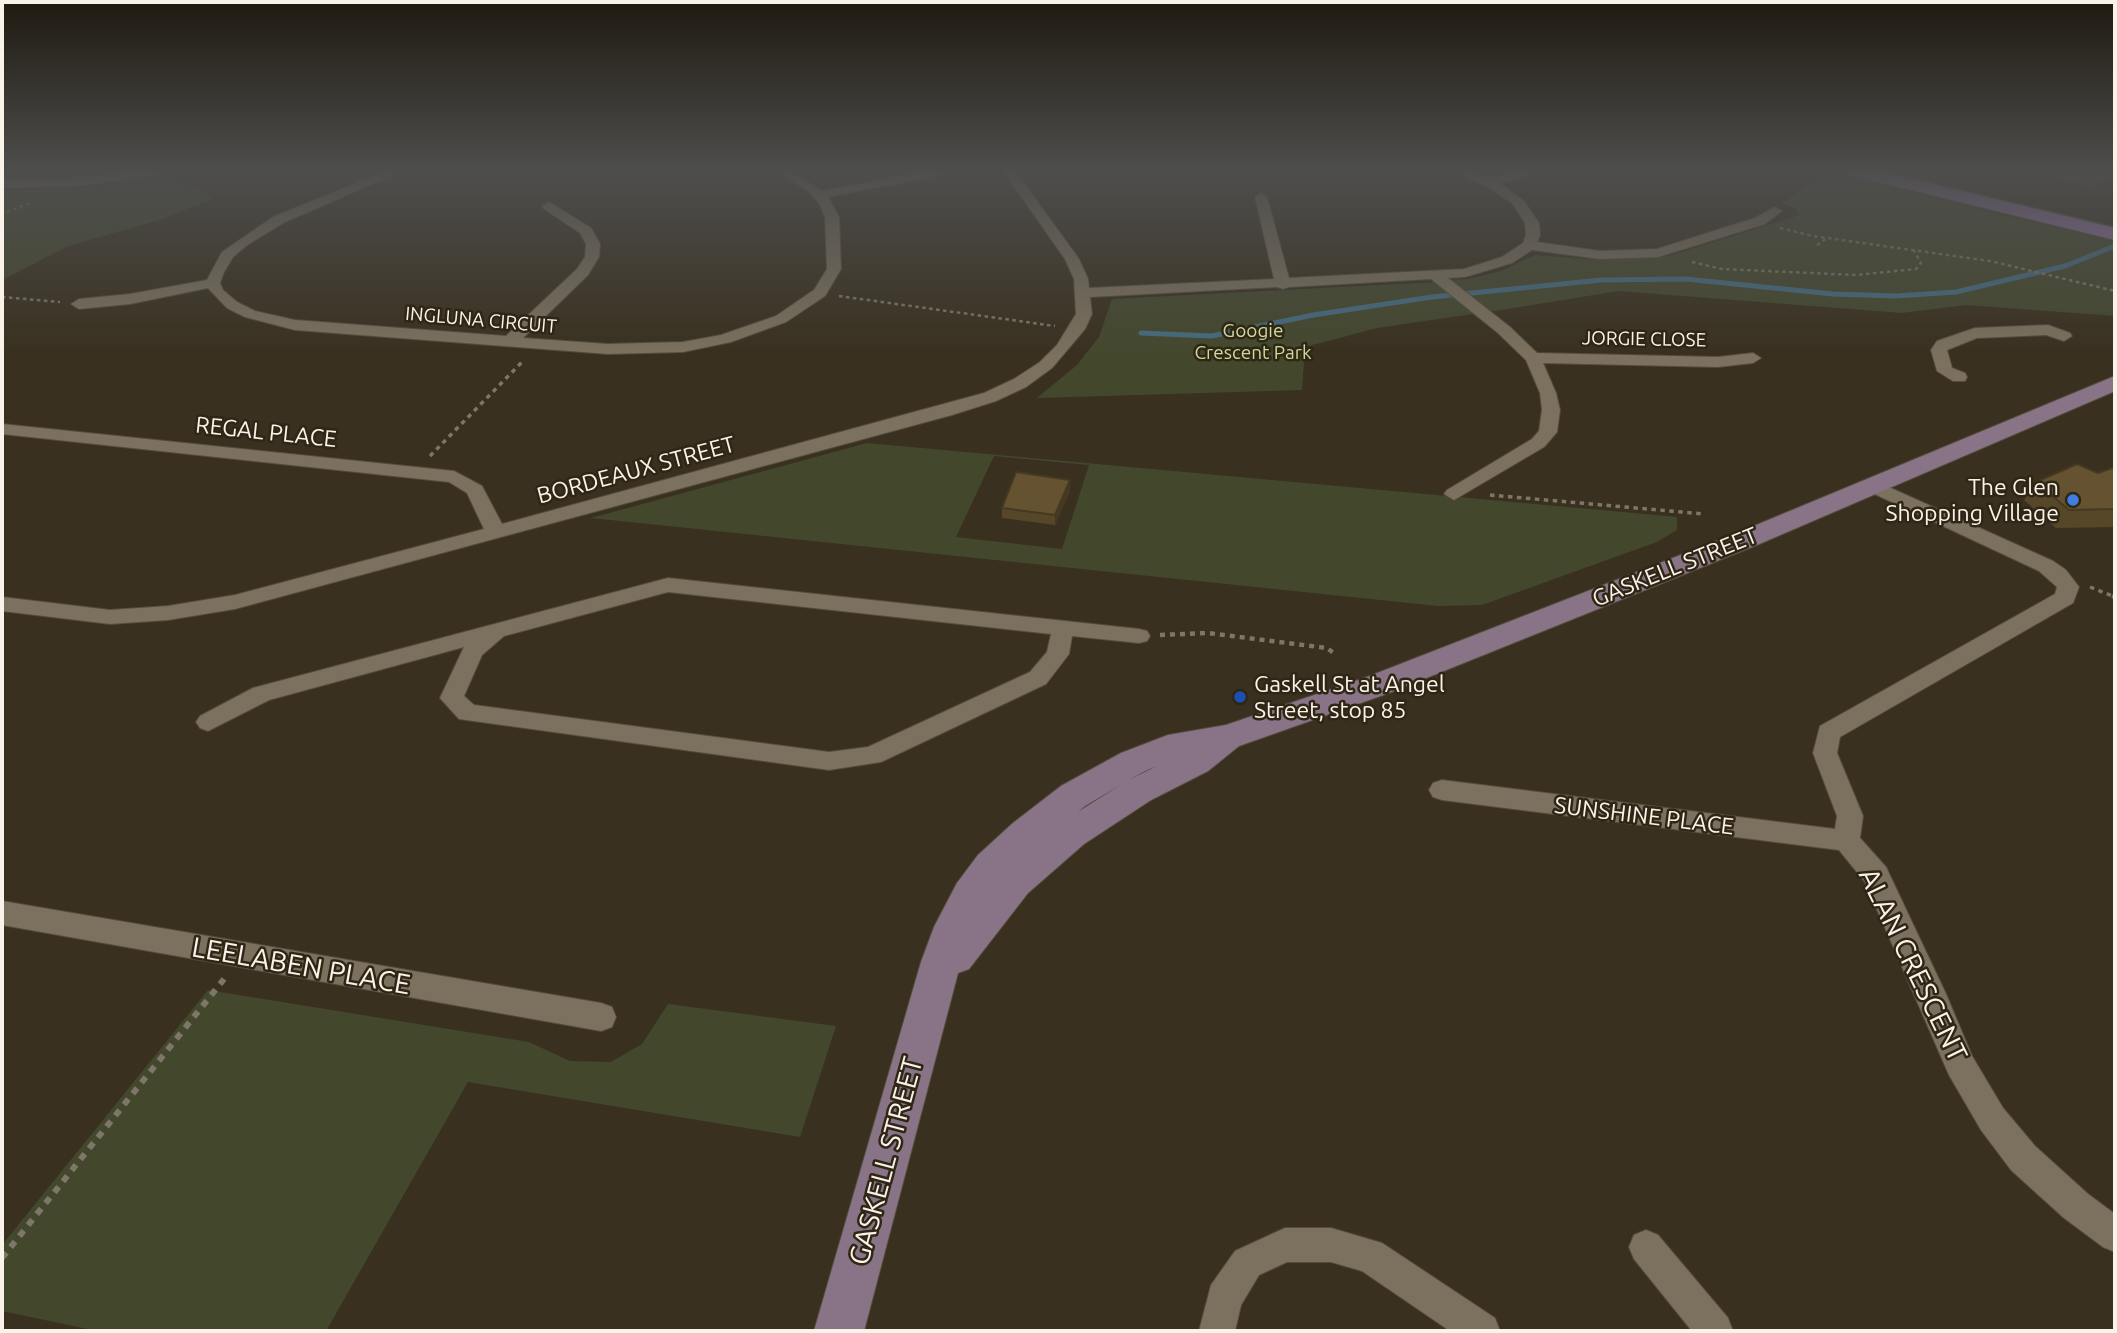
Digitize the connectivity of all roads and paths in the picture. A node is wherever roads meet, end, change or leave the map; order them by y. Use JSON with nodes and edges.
{"nodes":[{"id":1,"x":257,"y":233,"type":"edge"},
{"id":2,"x":587,"y":233,"type":"edge"},
{"id":3,"x":833,"y":233,"type":"edge"},
{"id":4,"x":1054,"y":233,"type":"edge"},
{"id":5,"x":1270,"y":233,"type":"edge"},
{"id":6,"x":1533,"y":233,"type":"edge"},
{"id":7,"x":1721,"y":233,"type":"edge"},
{"id":8,"x":1801,"y":233,"type":"edge"},
{"id":9,"x":1828,"y":238,"type":"junction"},
{"id":10,"x":1529,"y":245,"type":"junction"},
{"id":11,"x":1817,"y":245,"type":"dead end"},
{"id":12,"x":1914,"y":251,"type":"junction"},
{"id":13,"x":1658,"y":253,"type":"junction"},
{"id":14,"x":1436,"y":276,"type":"junction"},
{"id":15,"x":213,"y":283,"type":"junction"},
{"id":16,"x":1283,"y":285,"type":"junction"},
{"id":17,"x":2115,"y":291,"type":"edge"},
{"id":18,"x":820,"y":293,"type":"junction"},
{"id":19,"x":1084,"y":293,"type":"junction"},
{"id":20,"x":2,"y":297,"type":"edge"},
{"id":21,"x":79,"y":304,"type":"joint"},
{"id":22,"x":1486,"y":315,"type":"joint"},
{"id":23,"x":1077,"y":329,"type":"junction"},
{"id":24,"x":2064,"y":336,"type":"dead end"},
{"id":25,"x":509,"y":341,"type":"junction"},
{"id":26,"x":540,"y":344,"type":"junction"},
{"id":27,"x":1533,"y":358,"type":"junction"},
{"id":28,"x":1753,"y":358,"type":"dead end"},
{"id":29,"x":1959,"y":377,"type":"dead end"},
{"id":30,"x":2115,"y":383,"type":"edge"},
{"id":31,"x":2,"y":429,"type":"edge"},
{"id":32,"x":422,"y":472,"type":"junction"},
{"id":33,"x":1873,"y":486,"type":"junction"},
{"id":34,"x":1454,"y":494,"type":"joint"},
{"id":35,"x":1704,"y":514,"type":"dead end"},
{"id":36,"x":496,"y":533,"type":"junction"},
{"id":37,"x":2059,"y":575,"type":"joint"},
{"id":38,"x":2,"y":604,"type":"edge"},
{"id":39,"x":1063,"y":627,"type":"junction"},
{"id":40,"x":498,"y":629,"type":"junction"},
{"id":41,"x":1139,"y":636,"type":"joint"},
{"id":42,"x":1335,"y":654,"type":"dead end"},
{"id":43,"x":208,"y":722,"type":"dead end"},
{"id":44,"x":1442,"y":790,"type":"dead end"},
{"id":45,"x":1847,"y":841,"type":"junction"},
{"id":46,"x":2,"y":913,"type":"edge"},
{"id":47,"x":242,"y":956,"type":"junction"},
{"id":48,"x":601,"y":1017,"type":"dead end"},
{"id":49,"x":2115,"y":1235,"type":"edge"},
{"id":50,"x":1646,"y":1247,"type":"dead end"},
{"id":51,"x":2,"y":1258,"type":"edge"},
{"id":52,"x":839,"y":1331,"type":"edge"},
{"id":53,"x":1217,"y":1331,"type":"edge"},
{"id":54,"x":1482,"y":1331,"type":"edge"},
{"id":55,"x":1715,"y":1331,"type":"edge"}],
"edges":[{"from":1,"to":15,"type":"street"},
{"from":2,"to":25,"type":"street"},
{"from":3,"to":18,"type":"street"},
{"from":4,"to":19,"type":"street","name":"BORDEAUX STREET"},
{"from":5,"to":16,"type":"street"},
{"from":6,"to":10,"type":"street"},
{"from":7,"to":13,"type":"street"},
{"from":8,"to":9,"type":"path"},
{"from":9,"to":11,"type":"path"},
{"from":9,"to":12,"type":"path"},
{"from":10,"to":13,"type":"street"},
{"from":10,"to":14,"type":"street"},
{"from":12,"to":13,"type":"path"},
{"from":12,"to":17,"type":"path"},
{"from":14,"to":16,"type":"street"},
{"from":14,"to":22,"type":"street"},
{"from":15,"to":21,"type":"street"},
{"from":15,"to":25,"type":"street","name":"INGLUNA CIRCUIT"},
{"from":16,"to":19,"type":"street"},
{"from":18,"to":23,"type":"path"},
{"from":18,"to":26,"type":"street","name":"INGLUNA CIRCUIT"},
{"from":19,"to":23,"type":"street","name":"BORDEAUX STREET"},
{"from":20,"to":21,"type":"path"},
{"from":22,"to":27,"type":"street"},
{"from":23,"to":36,"type":"street","name":"BORDEAUX STREET"},
{"from":24,"to":29,"type":"street"},
{"from":25,"to":26,"type":"street","name":"INGLUNA CIRCUIT"},
{"from":26,"to":32,"type":"path"},
{"from":27,"to":28,"type":"street","name":"JORGIE CLOSE"},
{"from":27,"to":34,"type":"street"},
{"from":30,"to":33,"type":"street","name":"GASKELL STREET"},
{"from":31,"to":32,"type":"street","name":"REGAL PLACE"},
{"from":32,"to":36,"type":"street","name":"REGAL PLACE"},
{"from":33,"to":37,"type":"street"},
{"from":33,"to":52,"type":"street","name":"GASKELL STREET"},
{"from":34,"to":35,"type":"path"},
{"from":36,"to":38,"type":"street","name":"BORDEAUX STREET"},
{"from":37,"to":45,"type":"street"},
{"from":39,"to":40,"type":"street"},
{"from":39,"to":40,"type":"street"},
{"from":39,"to":41,"type":"street"},
{"from":40,"to":43,"type":"street"},
{"from":41,"to":42,"type":"path"},
{"from":44,"to":45,"type":"street","name":"SUNSHINE PLACE"},
{"from":45,"to":49,"type":"street","name":"ALAN CRESCENT"},
{"from":46,"to":47,"type":"street","name":"LEELABEN PLACE"},
{"from":47,"to":48,"type":"street","name":"LEELABEN PLACE"},
{"from":47,"to":51,"type":"path"},
{"from":50,"to":55,"type":"street"},
{"from":53,"to":54,"type":"street"}]}
